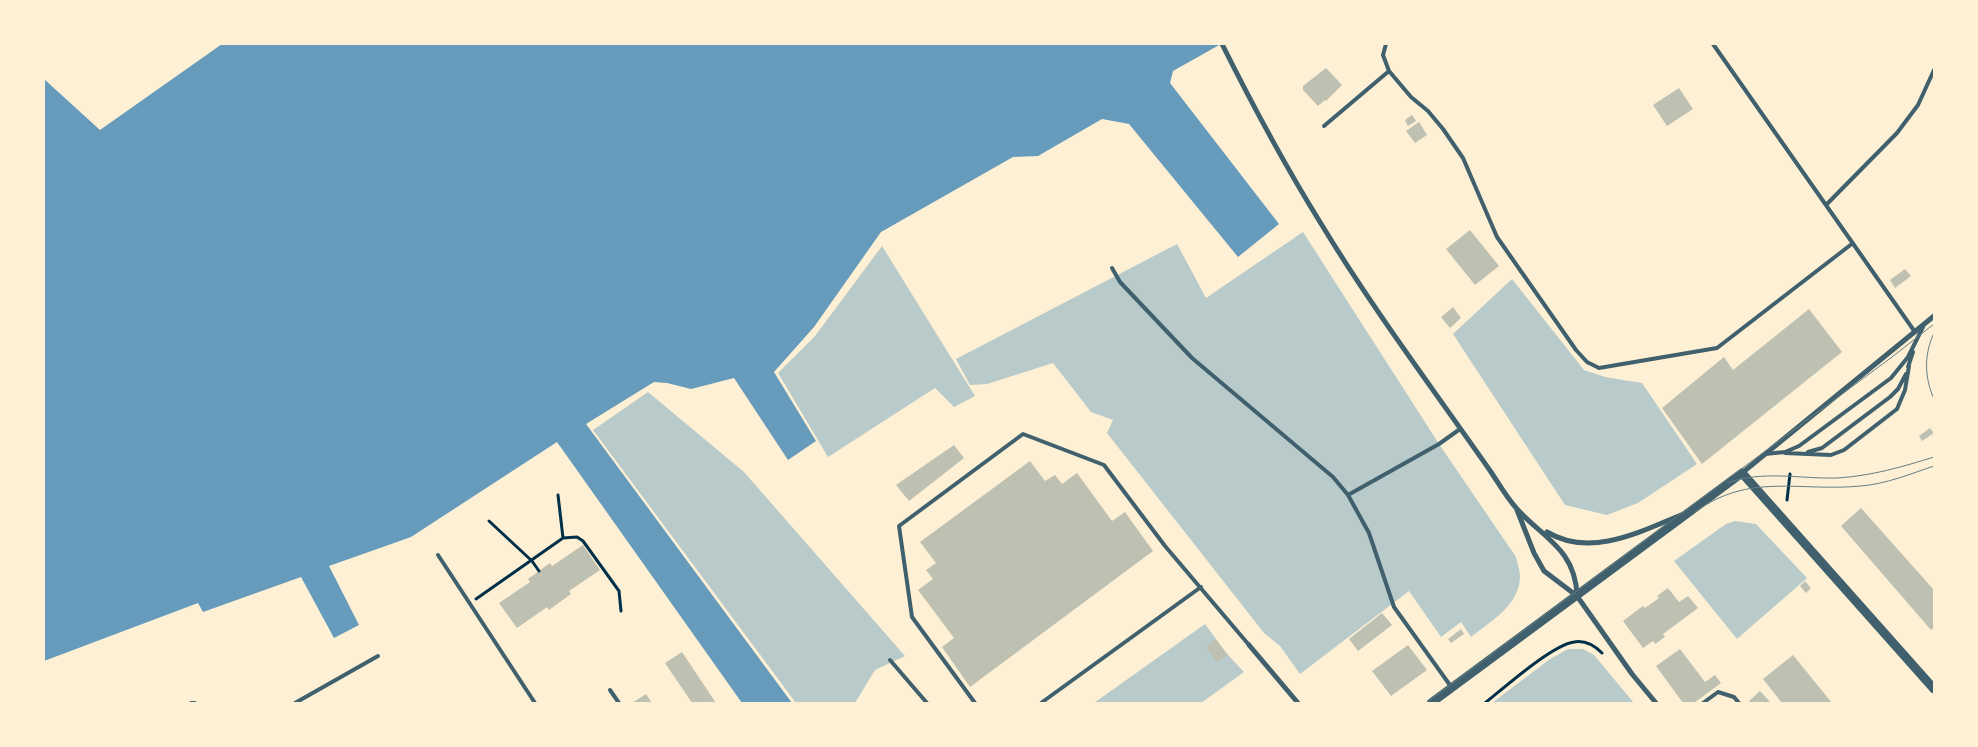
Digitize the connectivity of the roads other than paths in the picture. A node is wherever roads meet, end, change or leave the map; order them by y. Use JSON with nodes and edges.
{"nodes":[{"id":1,"x":1222,"y":44,"type":"edge"},
{"id":2,"x":1386,"y":44,"type":"edge"},
{"id":3,"x":1713,"y":44,"type":"edge"},
{"id":4,"x":1389,"y":70,"type":"junction"},
{"id":5,"x":1934,"y":70,"type":"edge"},
{"id":6,"x":1324,"y":126,"type":"dead end"},
{"id":7,"x":1827,"y":204,"type":"junction"},
{"id":8,"x":1853,"y":243,"type":"junction"},
{"id":9,"x":1112,"y":268,"type":"dead end"},
{"id":10,"x":1934,"y":316,"type":"edge"},
{"id":11,"x":1926,"y":323,"type":"junction"},
{"id":12,"x":1915,"y":332,"type":"junction"},
{"id":13,"x":1917,"y":341,"type":"junction"},
{"id":14,"x":1909,"y":366,"type":"junction"},
{"id":15,"x":1460,"y":429,"type":"junction"},
{"id":16,"x":1779,"y":452,"type":"junction"},
{"id":17,"x":1798,"y":453,"type":"junction"},
{"id":18,"x":1764,"y":455,"type":"junction"},
{"id":19,"x":1742,"y":472,"type":"junction"},
{"id":20,"x":1348,"y":495,"type":"junction"},
{"id":21,"x":1516,"y":508,"type":"junction"},
{"id":22,"x":1691,"y":511,"type":"junction"},
{"id":23,"x":1535,"y":525,"type":"junction"},
{"id":24,"x":438,"y":555,"type":"dead end"},
{"id":25,"x":1201,"y":587,"type":"junction"},
{"id":26,"x":1576,"y":596,"type":"junction"},
{"id":27,"x":1249,"y":644,"type":"joint"},
{"id":28,"x":378,"y":656,"type":"dead end"},
{"id":29,"x":890,"y":660,"type":"dead end"},
{"id":30,"x":1933,"y":684,"type":"edge"},
{"id":31,"x":1452,"y":688,"type":"junction"},
{"id":32,"x":610,"y":690,"type":"dead end"},
{"id":33,"x":191,"y":703,"type":"edge"},
{"id":34,"x":196,"y":703,"type":"edge"},
{"id":35,"x":295,"y":703,"type":"edge"},
{"id":36,"x":535,"y":703,"type":"edge"},
{"id":37,"x":619,"y":703,"type":"edge"},
{"id":38,"x":927,"y":703,"type":"edge"},
{"id":39,"x":975,"y":703,"type":"edge"},
{"id":40,"x":1041,"y":703,"type":"edge"},
{"id":41,"x":1298,"y":703,"type":"edge"},
{"id":42,"x":1431,"y":703,"type":"edge"},
{"id":43,"x":1656,"y":703,"type":"edge"},
{"id":44,"x":1702,"y":703,"type":"edge"},
{"id":45,"x":1739,"y":703,"type":"edge"}],
"edges":[{"from":1,"to":15,"type":"street"},
{"from":2,"to":4,"type":"lane"},
{"from":3,"to":7,"type":"lane"},
{"from":4,"to":6,"type":"lane"},
{"from":4,"to":8,"type":"lane"},
{"from":5,"to":7,"type":"lane"},
{"from":7,"to":8,"type":"lane"},
{"from":8,"to":12,"type":"lane"},
{"from":9,"to":20,"type":"lane"},
{"from":10,"to":11,"type":"street"},
{"from":11,"to":12,"type":"street"},
{"from":11,"to":13,"type":"lane"},
{"from":12,"to":18,"type":"street"},
{"from":13,"to":14,"type":"lane"},
{"from":13,"to":16,"type":"lane"},
{"from":14,"to":17,"type":"lane"},
{"from":14,"to":17,"type":"lane"},
{"from":15,"to":20,"type":"lane"},
{"from":15,"to":21,"type":"street"},
{"from":16,"to":17,"type":"lane"},
{"from":16,"to":18,"type":"lane"},
{"from":18,"to":19,"type":"street"},
{"from":19,"to":22,"type":"street"},
{"from":19,"to":30,"type":"street"},
{"from":20,"to":31,"type":"lane"},
{"from":21,"to":23,"type":"street"},
{"from":21,"to":26,"type":"street"},
{"from":22,"to":23,"type":"street"},
{"from":22,"to":26,"type":"street"},
{"from":23,"to":26,"type":"street"},
{"from":24,"to":36,"type":"lane"},
{"from":25,"to":27,"type":"lane"},
{"from":25,"to":39,"type":"lane"},
{"from":25,"to":40,"type":"lane"},
{"from":26,"to":31,"type":"street"},
{"from":26,"to":43,"type":"street"},
{"from":27,"to":41,"type":"street"},
{"from":28,"to":35,"type":"lane"},
{"from":29,"to":38,"type":"lane"},
{"from":31,"to":42,"type":"street"},
{"from":32,"to":37,"type":"lane"},
{"from":33,"to":34,"type":"lane"},
{"from":44,"to":45,"type":"lane"}]}
